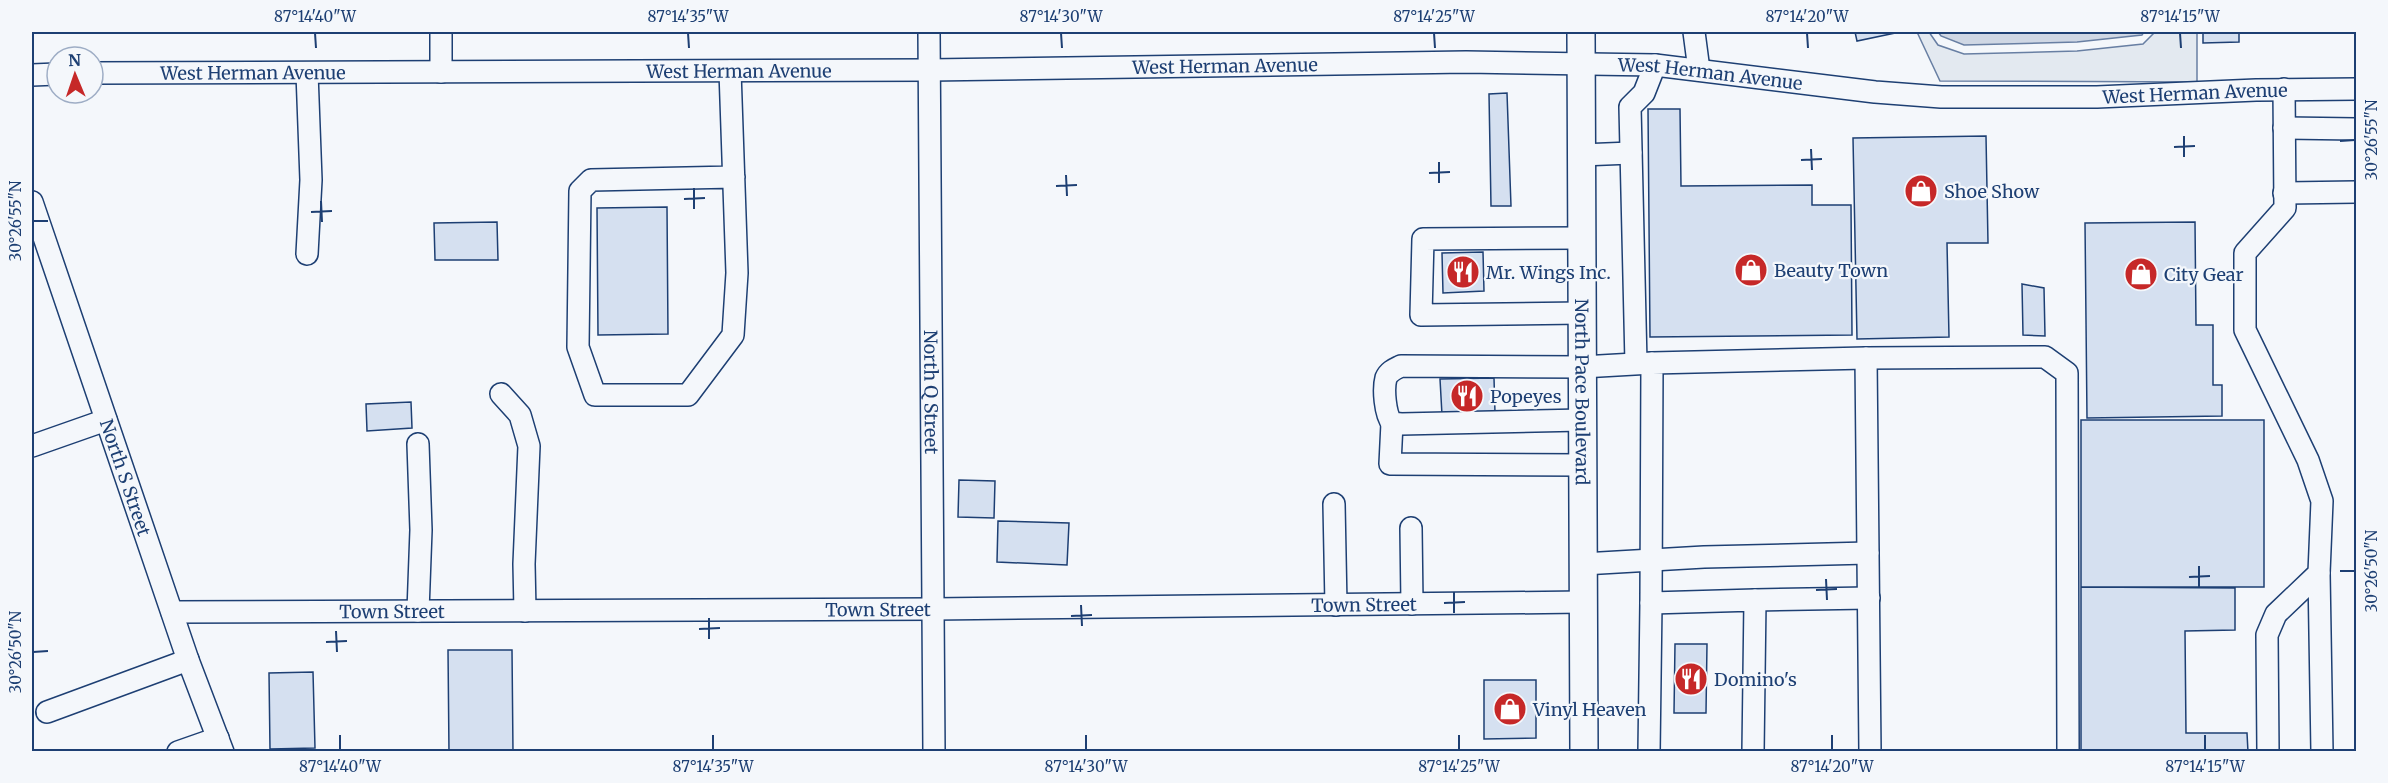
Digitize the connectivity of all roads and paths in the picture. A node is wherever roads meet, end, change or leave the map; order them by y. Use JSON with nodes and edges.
{"nodes":[{"id":1,"x":441,"y":32,"type":"edge"},
{"id":2,"x":929,"y":32,"type":"edge"},
{"id":3,"x":1581,"y":32,"type":"edge"},
{"id":4,"x":1694,"y":32,"type":"edge"},
{"id":5,"x":1581,"y":64,"type":"junction"},
{"id":6,"x":1655,"y":65,"type":"junction"},
{"id":7,"x":930,"y":70,"type":"junction"},
{"id":8,"x":1699,"y":70,"type":"junction"},
{"id":9,"x":730,"y":71,"type":"junction"},
{"id":10,"x":441,"y":72,"type":"junction"},
{"id":11,"x":105,"y":73,"type":"edge"},
{"id":12,"x":307,"y":73,"type":"junction"},
{"id":13,"x":2284,"y":89,"type":"junction"},
{"id":14,"x":2356,"y":89,"type":"edge"},
{"id":15,"x":2284,"y":128,"type":"junction"},
{"id":16,"x":2356,"y":129,"type":"edge"},
{"id":17,"x":1631,"y":153,"type":"junction"},
{"id":18,"x":1581,"y":155,"type":"junction"},
{"id":19,"x":734,"y":177,"type":"junction"},
{"id":20,"x":2356,"y":192,"type":"edge"},
{"id":21,"x":2284,"y":193,"type":"junction"},
{"id":22,"x":32,"y":202,"type":"edge"},
{"id":23,"x":1582,"y":238,"type":"junction"},
{"id":24,"x":307,"y":254,"type":"dead end"},
{"id":25,"x":1582,"y":313,"type":"junction"},
{"id":26,"x":1866,"y":358,"type":"junction"},
{"id":27,"x":1644,"y":363,"type":"junction"},
{"id":28,"x":1582,"y":367,"type":"junction"},
{"id":29,"x":501,"y":394,"type":"dead end"},
{"id":30,"x":106,"y":420,"type":"junction"},
{"id":31,"x":1582,"y":420,"type":"junction"},
{"id":32,"x":1392,"y":423,"type":"junction"},
{"id":33,"x":418,"y":444,"type":"dead end"},
{"id":34,"x":32,"y":446,"type":"edge"},
{"id":35,"x":1583,"y":465,"type":"junction"},
{"id":36,"x":1334,"y":504,"type":"dead end"},
{"id":37,"x":1411,"y":528,"type":"dead end"},
{"id":38,"x":1868,"y":553,"type":"junction"},
{"id":39,"x":1651,"y":561,"type":"junction"},
{"id":40,"x":1583,"y":564,"type":"junction"},
{"id":41,"x":2319,"y":573,"type":"junction"},
{"id":42,"x":1869,"y":598,"type":"junction"},
{"id":43,"x":1755,"y":600,"type":"junction"},
{"id":44,"x":1583,"y":602,"type":"junction"},
{"id":45,"x":1651,"y":603,"type":"junction"},
{"id":46,"x":1412,"y":604,"type":"junction"},
{"id":47,"x":1336,"y":605,"type":"junction"},
{"id":48,"x":933,"y":609,"type":"junction"},
{"id":49,"x":525,"y":610,"type":"junction"},
{"id":50,"x":418,"y":611,"type":"junction"},
{"id":51,"x":172,"y":612,"type":"junction"},
{"id":52,"x":188,"y":660,"type":"junction"},
{"id":53,"x":47,"y":711,"type":"dead end"},
{"id":54,"x":220,"y":745,"type":"edge"},
{"id":55,"x":178,"y":752,"type":"edge"},
{"id":56,"x":934,"y":752,"type":"edge"},
{"id":57,"x":1584,"y":752,"type":"edge"},
{"id":58,"x":1649,"y":752,"type":"edge"},
{"id":59,"x":1753,"y":752,"type":"edge"},
{"id":60,"x":1870,"y":752,"type":"edge"},
{"id":61,"x":2068,"y":752,"type":"edge"},
{"id":62,"x":2268,"y":752,"type":"edge"},
{"id":63,"x":2322,"y":752,"type":"edge"}],
"edges":[{"from":1,"to":10,"type":"street"},
{"from":2,"to":7,"type":"street","name":"North Q Street"},
{"from":3,"to":5,"type":"main road","name":"North Pace Boulevard"},
{"from":4,"to":8,"type":"street"},
{"from":5,"to":6,"type":"street","name":"West Herman Avenue"},
{"from":5,"to":7,"type":"street","name":"West Herman Avenue"},
{"from":5,"to":18,"type":"main road","name":"North Pace Boulevard"},
{"from":6,"to":8,"type":"street","name":"West Herman Avenue"},
{"from":6,"to":17,"type":"street"},
{"from":7,"to":9,"type":"street","name":"West Herman Avenue"},
{"from":7,"to":48,"type":"street","name":"North Q Street"},
{"from":8,"to":13,"type":"street","name":"West Herman Avenue"},
{"from":9,"to":10,"type":"street","name":"West Herman Avenue"},
{"from":9,"to":19,"type":"street"},
{"from":10,"to":12,"type":"street","name":"West Herman Avenue"},
{"from":11,"to":12,"type":"street","name":"West Herman Avenue"},
{"from":12,"to":24,"type":"street"},
{"from":13,"to":14,"type":"street","name":"West Herman Avenue"},
{"from":13,"to":15,"type":"street"},
{"from":15,"to":16,"type":"street"},
{"from":15,"to":21,"type":"street"},
{"from":17,"to":18,"type":"street"},
{"from":17,"to":27,"type":"street"},
{"from":18,"to":23,"type":"main road","name":"North Pace Boulevard"},
{"from":19,"to":19,"type":"street"},
{"from":20,"to":21,"type":"street"},
{"from":21,"to":41,"type":"street"},
{"from":22,"to":30,"type":"street","name":"North S Street"},
{"from":23,"to":25,"type":"main road","name":"North Pace Boulevard"},
{"from":23,"to":25,"type":"street"},
{"from":25,"to":28,"type":"main road","name":"North Pace Boulevard"},
{"from":26,"to":27,"type":"street"},
{"from":26,"to":38,"type":"street"},
{"from":26,"to":61,"type":"street"},
{"from":27,"to":28,"type":"street"},
{"from":27,"to":39,"type":"street"},
{"from":28,"to":31,"type":"main road","name":"North Pace Boulevard"},
{"from":28,"to":32,"type":"street"},
{"from":29,"to":49,"type":"street"},
{"from":30,"to":34,"type":"street"},
{"from":30,"to":51,"type":"street","name":"North S Street"},
{"from":31,"to":32,"type":"street"},
{"from":31,"to":35,"type":"main road","name":"North Pace Boulevard"},
{"from":32,"to":35,"type":"street"},
{"from":33,"to":50,"type":"street"},
{"from":35,"to":40,"type":"main road","name":"North Pace Boulevard"},
{"from":36,"to":47,"type":"street"},
{"from":37,"to":46,"type":"street"},
{"from":38,"to":39,"type":"street"},
{"from":38,"to":42,"type":"street"},
{"from":39,"to":40,"type":"street"},
{"from":39,"to":45,"type":"street"},
{"from":40,"to":44,"type":"main road","name":"North Pace Boulevard"},
{"from":41,"to":62,"type":"street"},
{"from":41,"to":63,"type":"street"},
{"from":42,"to":43,"type":"street"},
{"from":42,"to":60,"type":"street"},
{"from":43,"to":45,"type":"street"},
{"from":43,"to":59,"type":"street"},
{"from":44,"to":46,"type":"street","name":"Town Street"},
{"from":44,"to":57,"type":"main road","name":"North Pace Boulevard"},
{"from":45,"to":58,"type":"street"},
{"from":46,"to":47,"type":"street","name":"Town Street"},
{"from":47,"to":48,"type":"street","name":"Town Street"},
{"from":48,"to":49,"type":"street","name":"Town Street"},
{"from":48,"to":56,"type":"street","name":"North Q Street"},
{"from":49,"to":50,"type":"street","name":"Town Street"},
{"from":50,"to":51,"type":"street","name":"Town Street"},
{"from":51,"to":52,"type":"street","name":"North S Street"},
{"from":52,"to":53,"type":"street"},
{"from":52,"to":54,"type":"street","name":"North S Street"},
{"from":54,"to":55,"type":"street"}]}
